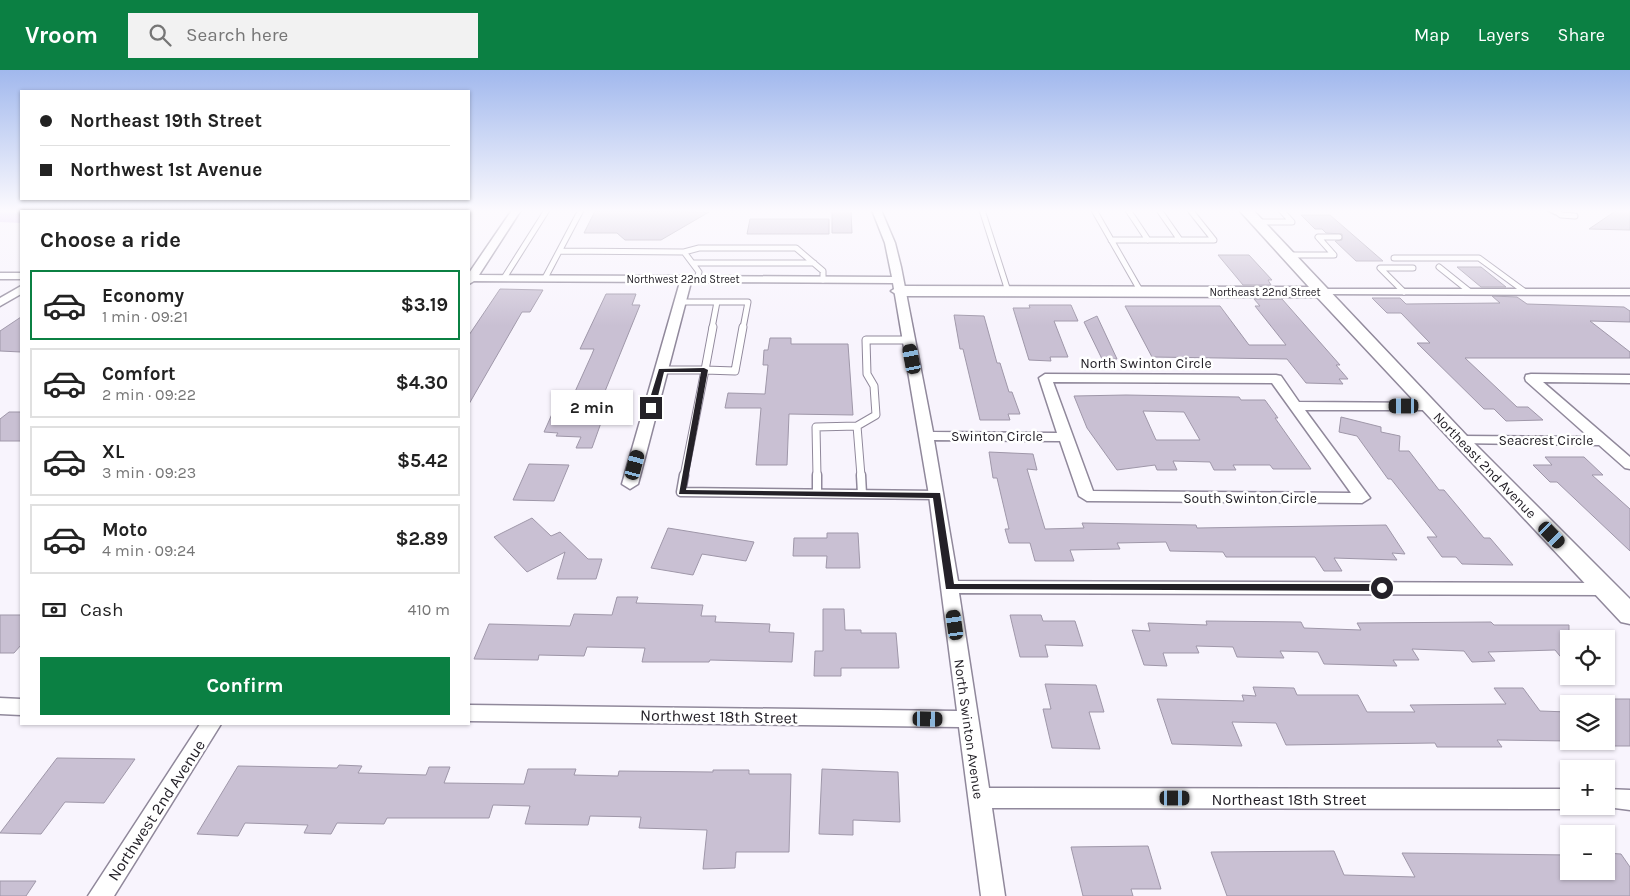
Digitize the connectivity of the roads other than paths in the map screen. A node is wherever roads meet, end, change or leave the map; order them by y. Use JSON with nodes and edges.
{"nodes":[{"id":1,"x":490,"y":249,"type":"edge"},
{"id":2,"x":523,"y":249,"type":"edge"},
{"id":3,"x":697,"y":249,"type":"edge"},
{"id":4,"x":797,"y":249,"type":"edge"},
{"id":5,"x":891,"y":249,"type":"edge"},
{"id":6,"x":994,"y":249,"type":"edge"},
{"id":7,"x":1116,"y":249,"type":"edge"},
{"id":8,"x":1281,"y":249,"type":"edge"},
{"id":9,"x":1328,"y":249,"type":"edge"},
{"id":10,"x":560,"y":251,"type":"joint"},
{"id":11,"x":684,"y":252,"type":"junction"},
{"id":12,"x":1287,"y":255,"type":"junction"},
{"id":13,"x":1394,"y":258,"type":"dead end"},
{"id":14,"x":814,"y":263,"type":"junction"},
{"id":15,"x":693,"y":264,"type":"junction"},
{"id":16,"x":1439,"y":267,"type":"dead end"},
{"id":17,"x":1413,"y":268,"type":"dead end"},
{"id":18,"x":0,"y":276,"type":"edge"},
{"id":19,"x":20,"y":276,"type":"edge"},
{"id":20,"x":470,"y":278,"type":"edge"},
{"id":21,"x":504,"y":278,"type":"junction"},
{"id":22,"x":545,"y":278,"type":"junction"},
{"id":23,"x":470,"y":279,"type":"edge"},
{"id":24,"x":692,"y":279,"type":"junction"},
{"id":25,"x":822,"y":280,"type":"junction"},
{"id":26,"x":898,"y":286,"type":"junction"},
{"id":27,"x":20,"y":291,"type":"edge"},
{"id":28,"x":1008,"y":291,"type":"junction"},
{"id":29,"x":1469,"y":291,"type":"junction"},
{"id":30,"x":1524,"y":291,"type":"junction"},
{"id":31,"x":1141,"y":292,"type":"junction"},
{"id":32,"x":1322,"y":292,"type":"junction"},
{"id":33,"x":1404,"y":292,"type":"junction"},
{"id":34,"x":1630,"y":292,"type":"edge"},
{"id":35,"x":680,"y":302,"type":"junction"},
{"id":36,"x":717,"y":302,"type":"junction"},
{"id":37,"x":0,"y":304,"type":"edge"},
{"id":38,"x":908,"y":340,"type":"junction"},
{"id":39,"x":661,"y":370,"type":"junction"},
{"id":40,"x":704,"y":370,"type":"junction"},
{"id":41,"x":1630,"y":379,"type":"edge"},
{"id":42,"x":1295,"y":406,"type":"junction"},
{"id":43,"x":1429,"y":406,"type":"junction"},
{"id":44,"x":857,"y":426,"type":"junction"},
{"id":45,"x":927,"y":436,"type":"junction"},
{"id":46,"x":1066,"y":437,"type":"junction"},
{"id":47,"x":1460,"y":440,"type":"junction"},
{"id":48,"x":1602,"y":440,"type":"junction"},
{"id":49,"x":1630,"y":465,"type":"edge"},
{"id":50,"x":630,"y":484,"type":"dead end"},
{"id":51,"x":817,"y":493,"type":"junction"},
{"id":52,"x":862,"y":494,"type":"junction"},
{"id":53,"x":937,"y":495,"type":"junction"},
{"id":54,"x":949,"y":587,"type":"junction"},
{"id":55,"x":1619,"y":602,"type":"edge"},
{"id":56,"x":0,"y":706,"type":"edge"},
{"id":57,"x":20,"y":707,"type":"edge"},
{"id":58,"x":470,"y":713,"type":"edge"},
{"id":59,"x":968,"y":719,"type":"junction"},
{"id":60,"x":210,"y":725,"type":"edge"},
{"id":61,"x":978,"y":798,"type":"junction"},
{"id":62,"x":1560,"y":799,"type":"edge"},
{"id":63,"x":1615,"y":800,"type":"edge"},
{"id":64,"x":1630,"y":800,"type":"edge"},
{"id":65,"x":100,"y":896,"type":"edge"},
{"id":66,"x":992,"y":896,"type":"edge"}],
"edges":[{"from":1,"to":20,"type":"street"},
{"from":2,"to":21,"type":"lane"},
{"from":3,"to":11,"type":"lane"},
{"from":4,"to":14,"type":"lane"},
{"from":5,"to":26,"type":"street","name":"North Swinton Avenue"},
{"from":6,"to":28,"type":"lane"},
{"from":7,"to":31,"type":"lane"},
{"from":8,"to":12,"type":"street","name":"Northeast 2nd Avenue"},
{"from":9,"to":12,"type":"lane"},
{"from":10,"to":11,"type":"lane"},
{"from":10,"to":22,"type":"lane"},
{"from":11,"to":15,"type":"lane"},
{"from":12,"to":32,"type":"street","name":"Northeast 2nd Avenue"},
{"from":13,"to":30,"type":"lane"},
{"from":14,"to":15,"type":"lane"},
{"from":14,"to":25,"type":"lane"},
{"from":15,"to":24,"type":"lane"},
{"from":16,"to":29,"type":"lane"},
{"from":17,"to":33,"type":"lane"},
{"from":18,"to":19,"type":"street"},
{"from":21,"to":22,"type":"street","name":"Northwest 22nd Street"},
{"from":21,"to":23,"type":"street","name":"Northwest 22nd Street"},
{"from":22,"to":24,"type":"street","name":"Northwest 22nd Street"},
{"from":24,"to":25,"type":"street","name":"Northwest 22nd Street"},
{"from":24,"to":35,"type":"street"},
{"from":25,"to":26,"type":"street","name":"Northwest 22nd Street"},
{"from":26,"to":28,"type":"street","name":"Northeast 22nd Street"},
{"from":26,"to":38,"type":"street","name":"North Swinton Avenue"},
{"from":27,"to":37,"type":"street"},
{"from":28,"to":31,"type":"street","name":"Northeast 22nd Street"},
{"from":29,"to":30,"type":"street","name":"Northeast 22nd Street"},
{"from":29,"to":33,"type":"street","name":"Northeast 22nd Street"},
{"from":30,"to":34,"type":"street","name":"Northeast 22nd Street"},
{"from":31,"to":32,"type":"street","name":"Northeast 22nd Street"},
{"from":32,"to":33,"type":"street","name":"Northeast 22nd Street"},
{"from":32,"to":43,"type":"street","name":"Northeast 2nd Avenue"},
{"from":35,"to":36,"type":"lane"},
{"from":35,"to":39,"type":"street"},
{"from":36,"to":40,"type":"lane"},
{"from":36,"to":40,"type":"lane"},
{"from":38,"to":44,"type":"lane"},
{"from":38,"to":45,"type":"street","name":"North Swinton Avenue"},
{"from":39,"to":40,"type":"lane"},
{"from":39,"to":50,"type":"street"},
{"from":40,"to":51,"type":"lane"},
{"from":41,"to":48,"type":"street"},
{"from":42,"to":43,"type":"street"},
{"from":42,"to":46,"type":"street","name":"North Swinton Circle"},
{"from":42,"to":46,"type":"street","name":"South Swinton Circle"},
{"from":43,"to":47,"type":"street","name":"Northeast 2nd Avenue"},
{"from":44,"to":51,"type":"lane"},
{"from":44,"to":52,"type":"lane"},
{"from":45,"to":46,"type":"street","name":"Swinton Circle"},
{"from":45,"to":53,"type":"street","name":"North Swinton Avenue"},
{"from":47,"to":48,"type":"street","name":"Seacrest Circle"},
{"from":47,"to":55,"type":"street","name":"Northeast 2nd Avenue"},
{"from":48,"to":49,"type":"street"},
{"from":51,"to":52,"type":"lane"},
{"from":52,"to":53,"type":"lane"},
{"from":53,"to":54,"type":"street","name":"North Swinton Avenue"},
{"from":54,"to":55,"type":"street"},
{"from":54,"to":59,"type":"street","name":"North Swinton Avenue"},
{"from":56,"to":57,"type":"street"},
{"from":58,"to":59,"type":"street","name":"Northwest 18th Street"},
{"from":59,"to":61,"type":"street","name":"North Swinton Avenue"},
{"from":60,"to":65,"type":"street","name":"Northwest 2nd Avenue"},
{"from":61,"to":62,"type":"street","name":"Northeast 18th Street"},
{"from":61,"to":66,"type":"street","name":"North Swinton Avenue"},
{"from":63,"to":64,"type":"street"}]}
